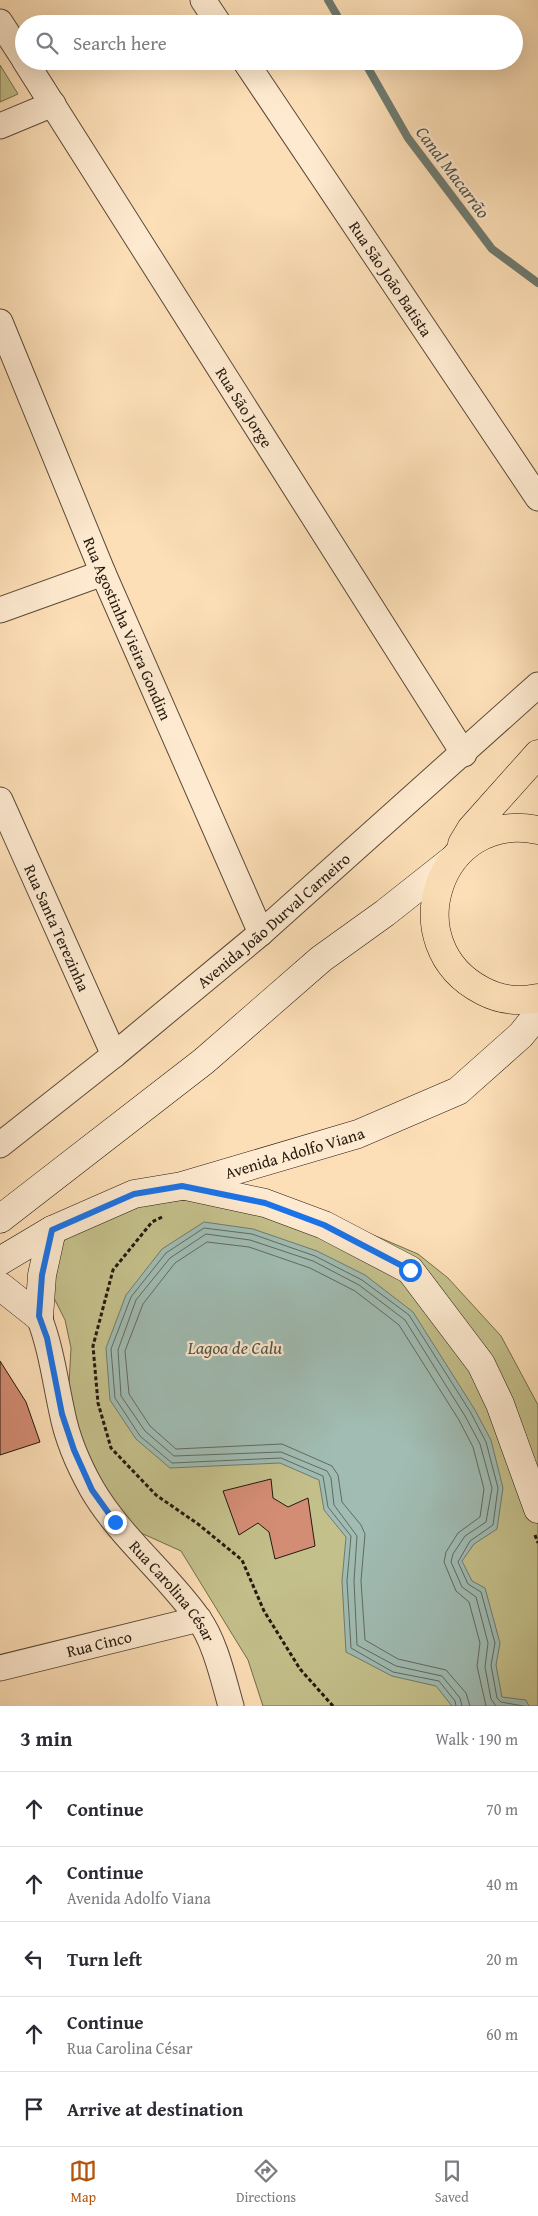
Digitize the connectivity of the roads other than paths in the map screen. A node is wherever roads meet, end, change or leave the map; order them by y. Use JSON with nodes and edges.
{"nodes":[{"id":1,"x":204,"y":0,"type":"edge"},
{"id":2,"x":214,"y":15,"type":"edge"},
{"id":3,"x":0,"y":22,"type":"edge"},
{"id":4,"x":15,"y":45,"type":"edge"},
{"id":5,"x":31,"y":70,"type":"edge"},
{"id":6,"x":251,"y":70,"type":"edge"},
{"id":7,"x":52,"y":104,"type":"junction"},
{"id":8,"x":0,"y":126,"type":"edge"},
{"id":9,"x":0,"y":322,"type":"edge"},
{"id":10,"x":538,"y":498,"type":"edge"},
{"id":11,"x":103,"y":573,"type":"junction"},
{"id":12,"x":0,"y":610,"type":"edge"},
{"id":13,"x":538,"y":685,"type":"edge"},
{"id":14,"x":464,"y":754,"type":"junction"},
{"id":15,"x":538,"y":754,"type":"edge"},
{"id":16,"x":0,"y":800,"type":"edge"},
{"id":17,"x":538,"y":830,"type":"edge"},
{"id":18,"x":452,"y":860,"type":"junction"},
{"id":19,"x":261,"y":933,"type":"junction"},
{"id":20,"x":538,"y":998,"type":"edge"},
{"id":21,"x":538,"y":1014,"type":"edge"},
{"id":22,"x":114,"y":1055,"type":"junction"},
{"id":23,"x":0,"y":1145,"type":"edge"},
{"id":24,"x":182,"y":1186,"type":"junction"},
{"id":25,"x":0,"y":1219,"type":"edge"},
{"id":26,"x":52,"y":1230,"type":"junction"},
{"id":27,"x":0,"y":1261,"type":"edge"},
{"id":28,"x":0,"y":1286,"type":"edge"},
{"id":29,"x":39,"y":1316,"type":"junction"},
{"id":30,"x":537,"y":1521,"type":"edge"},
{"id":31,"x":199,"y":1620,"type":"junction"},
{"id":32,"x":0,"y":1668,"type":"edge"},
{"id":33,"x":231,"y":1706,"type":"edge"}],
"edges":[{"from":1,"to":2,"type":"street"},
{"from":3,"to":4,"type":"street","name":"Rua São Jorge"},
{"from":5,"to":7,"type":"street","name":"Rua São Jorge"},
{"from":6,"to":10,"type":"street","name":"Rua São João Batista"},
{"from":7,"to":8,"type":"street"},
{"from":7,"to":14,"type":"street","name":"Rua São Jorge"},
{"from":9,"to":11,"type":"street","name":"Rua Agostinha Vieira Gondim"},
{"from":11,"to":12,"type":"street"},
{"from":11,"to":19,"type":"street","name":"Rua Agostinha Vieira Gondim"},
{"from":13,"to":14,"type":"street","name":"Avenida João Durval Carneiro"},
{"from":14,"to":19,"type":"street","name":"Avenida João Durval Carneiro"},
{"from":15,"to":18,"type":"highway"},
{"from":16,"to":22,"type":"street","name":"Rua Santa Terezinha"},
{"from":17,"to":18,"type":"highway"},
{"from":18,"to":20,"type":"highway"},
{"from":18,"to":25,"type":"main road"},
{"from":19,"to":22,"type":"street","name":"Avenida João Durval Carneiro"},
{"from":21,"to":24,"type":"main road","name":"Avenida Adolfo Viana"},
{"from":22,"to":23,"type":"street","name":"Avenida João Durval Carneiro"},
{"from":24,"to":26,"type":"main road","name":"Avenida Adolfo Viana"},
{"from":24,"to":30,"type":"main road"},
{"from":26,"to":27,"type":"main road","name":"Avenida Adolfo Viana"},
{"from":26,"to":29,"type":"main road"},
{"from":28,"to":29,"type":"main road"},
{"from":29,"to":31,"type":"street","name":"Rua Carolina César"},
{"from":31,"to":32,"type":"street","name":"Rua Cinco"},
{"from":31,"to":33,"type":"street","name":"Rua Carolina César"}]}
